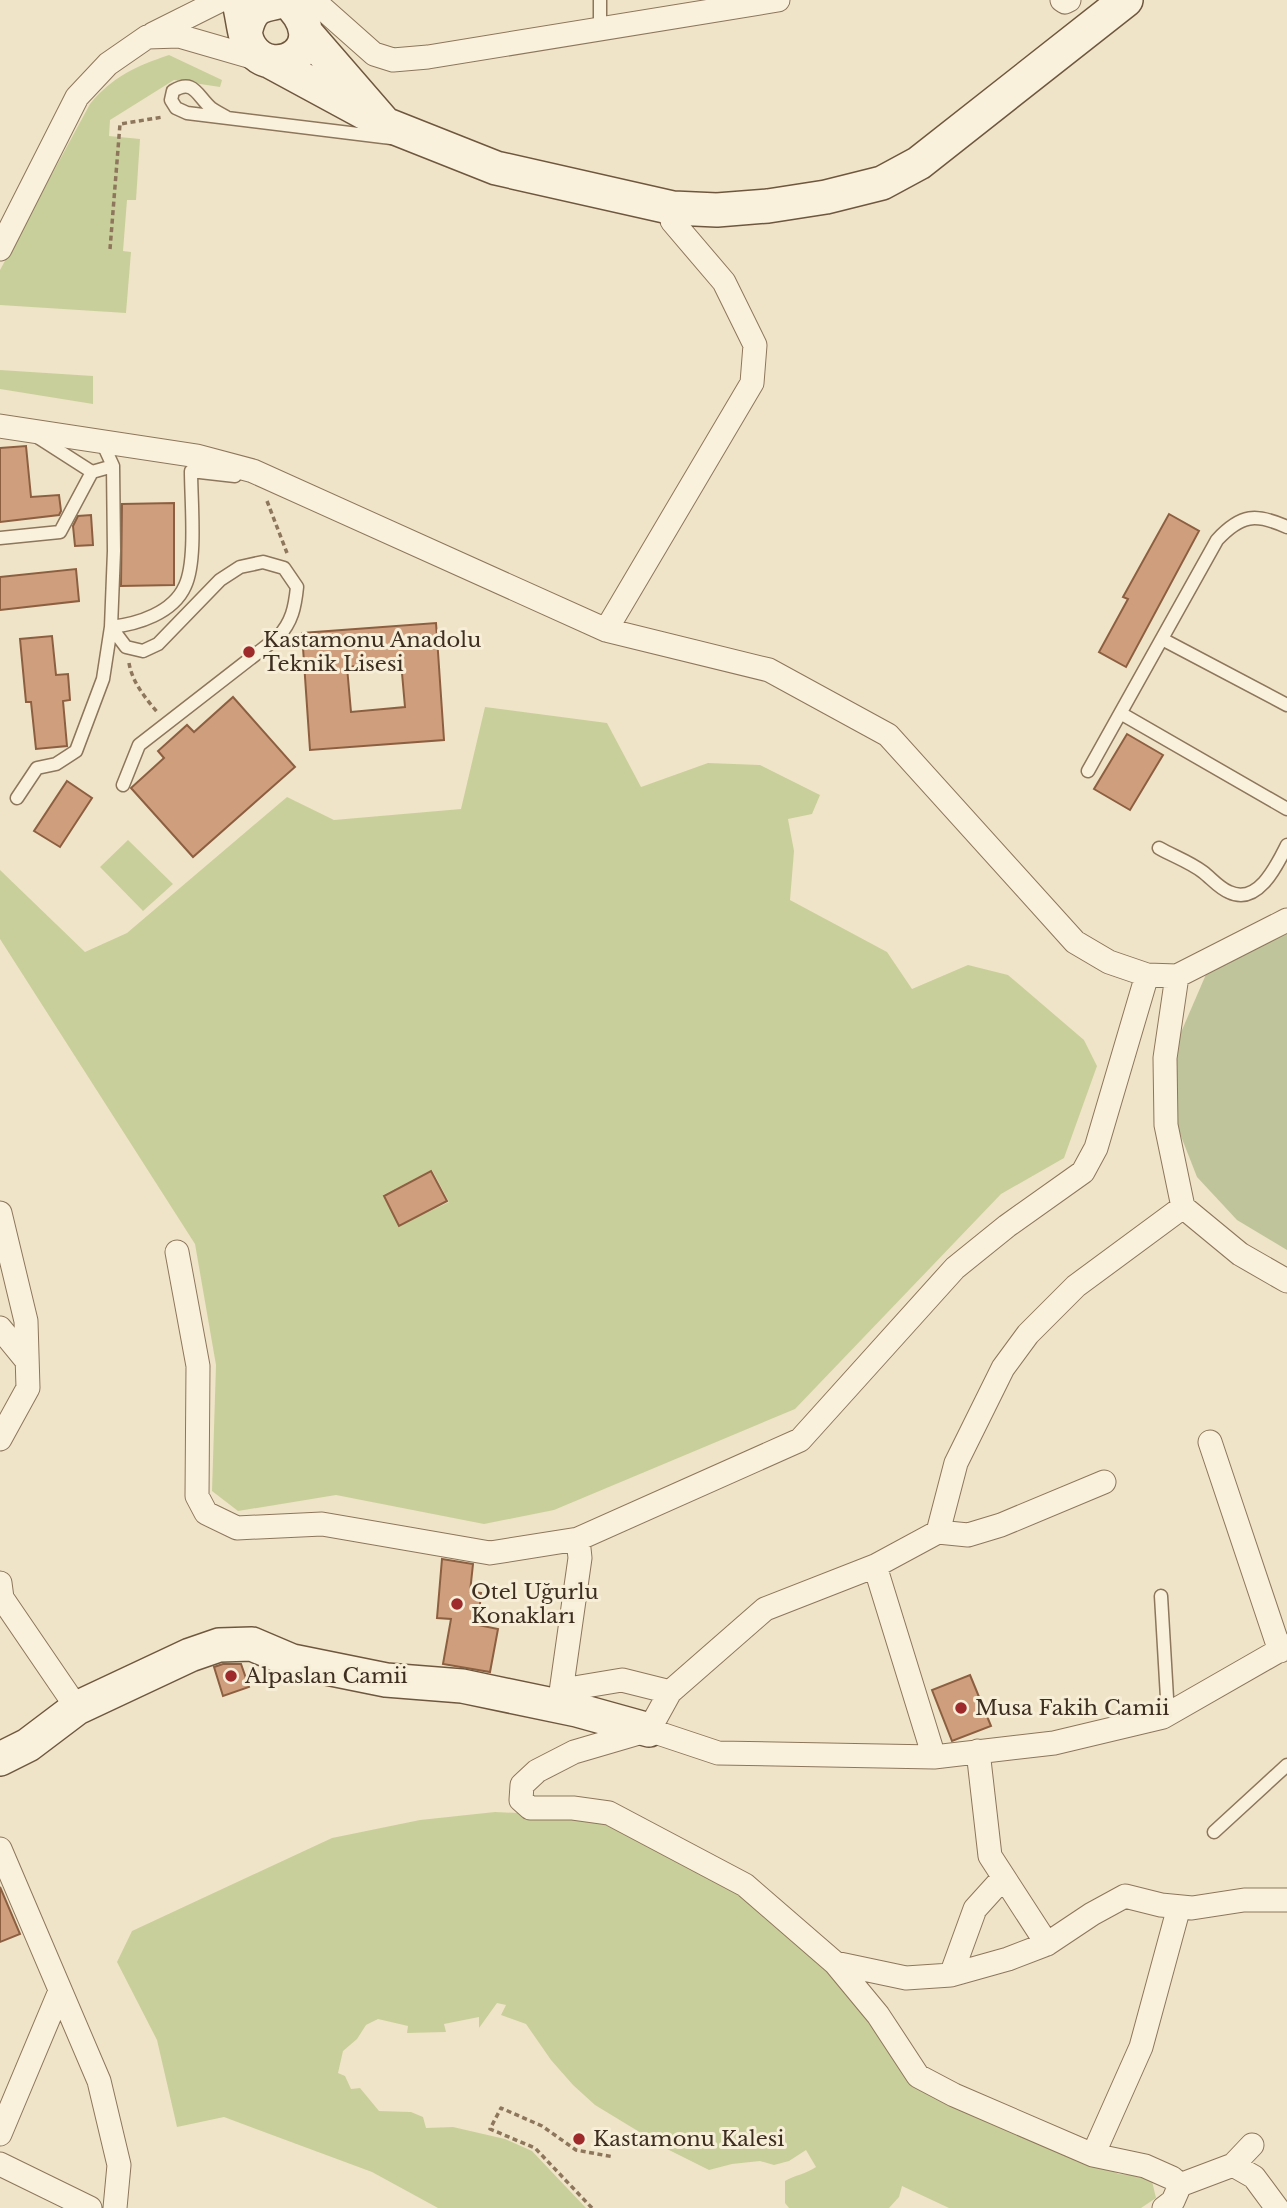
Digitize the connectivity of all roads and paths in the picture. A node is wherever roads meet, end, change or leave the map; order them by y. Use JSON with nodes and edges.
{"nodes":[{"id":1,"x":286,"y":0,"type":"edge"},
{"id":2,"x":313,"y":0,"type":"edge"},
{"id":3,"x":600,"y":0,"type":"edge"},
{"id":4,"x":778,"y":0,"type":"edge"},
{"id":5,"x":1062,"y":0,"type":"edge"},
{"id":6,"x":1069,"y":0,"type":"edge"},
{"id":7,"x":1126,"y":0,"type":"edge"},
{"id":8,"x":236,"y":6,"type":"edge"},
{"id":9,"x":600,"y":28,"type":"junction"},
{"id":10,"x":307,"y":34,"type":"junction"},
{"id":11,"x":147,"y":37,"type":"junction"},
{"id":12,"x":271,"y":62,"type":"junction"},
{"id":13,"x":187,"y":113,"type":"junction"},
{"id":14,"x":226,"y":117,"type":"junction"},
{"id":15,"x":385,"y":124,"type":"junction"},
{"id":16,"x":673,"y":208,"type":"junction"},
{"id":17,"x":0,"y":249,"type":"edge"},
{"id":18,"x":110,"y":249,"type":"dead end"},
{"id":19,"x":0,"y":428,"type":"edge"},
{"id":20,"x":102,"y":442,"type":"junction"},
{"id":21,"x":113,"y":466,"type":"junction"},
{"id":22,"x":92,"y":472,"type":"junction"},
{"id":23,"x":235,"y":476,"type":"joint"},
{"id":24,"x":1287,"y":527,"type":"edge"},
{"id":25,"x":0,"y":538,"type":"edge"},
{"id":26,"x":284,"y":568,"type":"junction"},
{"id":27,"x":111,"y":627,"type":"junction"},
{"id":28,"x":606,"y":630,"type":"junction"},
{"id":29,"x":1162,"y":639,"type":"junction"},
{"id":30,"x":126,"y":647,"type":"junction"},
{"id":31,"x":1287,"y":705,"type":"edge"},
{"id":32,"x":1122,"y":714,"type":"junction"},
{"id":33,"x":167,"y":724,"type":"junction"},
{"id":34,"x":1088,"y":771,"type":"dead end"},
{"id":35,"x":122,"y":785,"type":"dead end"},
{"id":36,"x":17,"y":798,"type":"dead end"},
{"id":37,"x":1287,"y":809,"type":"edge"},
{"id":38,"x":1287,"y":845,"type":"edge"},
{"id":39,"x":1159,"y":848,"type":"dead end"},
{"id":40,"x":1287,"y":920,"type":"edge"},
{"id":41,"x":1147,"y":975,"type":"junction"},
{"id":42,"x":1177,"y":976,"type":"junction"},
{"id":43,"x":1183,"y":1207,"type":"junction"},
{"id":44,"x":0,"y":1213,"type":"edge"},
{"id":45,"x":177,"y":1251,"type":"dead end"},
{"id":46,"x":1286,"y":1279,"type":"edge"},
{"id":47,"x":0,"y":1328,"type":"edge"},
{"id":48,"x":27,"y":1361,"type":"junction"},
{"id":49,"x":0,"y":1439,"type":"edge"},
{"id":50,"x":1210,"y":1441,"type":"dead end"},
{"id":51,"x":1104,"y":1482,"type":"dead end"},
{"id":52,"x":938,"y":1532,"type":"junction"},
{"id":53,"x":578,"y":1539,"type":"junction"},
{"id":54,"x":875,"y":1566,"type":"junction"},
{"id":55,"x":0,"y":1583,"type":"edge"},
{"id":56,"x":1161,"y":1596,"type":"dead end"},
{"id":57,"x":1284,"y":1648,"type":"edge"},
{"id":58,"x":670,"y":1692,"type":"junction"},
{"id":59,"x":561,"y":1698,"type":"junction"},
{"id":60,"x":77,"y":1708,"type":"junction"},
{"id":61,"x":1168,"y":1715,"type":"junction"},
{"id":62,"x":649,"y":1730,"type":"junction"},
{"id":63,"x":978,"y":1751,"type":"junction"},
{"id":64,"x":934,"y":1758,"type":"junction"},
{"id":65,"x":0,"y":1759,"type":"edge"},
{"id":66,"x":1287,"y":1765,"type":"edge"},
{"id":67,"x":1214,"y":1832,"type":"dead end"},
{"id":68,"x":0,"y":1849,"type":"edge"},
{"id":69,"x":1003,"y":1878,"type":"junction"},
{"id":70,"x":1287,"y":1900,"type":"edge"},
{"id":71,"x":1179,"y":1907,"type":"junction"},
{"id":72,"x":1047,"y":1944,"type":"junction"},
{"id":73,"x":835,"y":1963,"type":"junction"},
{"id":74,"x":951,"y":1975,"type":"junction"},
{"id":75,"x":60,"y":1992,"type":"junction"},
{"id":76,"x":0,"y":2134,"type":"edge"},
{"id":77,"x":1252,"y":2145,"type":"dead end"},
{"id":78,"x":1093,"y":2155,"type":"junction"},
{"id":79,"x":614,"y":2157,"type":"dead end"},
{"id":80,"x":0,"y":2164,"type":"edge"},
{"id":81,"x":1233,"y":2165,"type":"junction"},
{"id":82,"x":1180,"y":2185,"type":"junction"},
{"id":83,"x":90,"y":2208,"type":"edge"},
{"id":84,"x":115,"y":2208,"type":"edge"},
{"id":85,"x":592,"y":2208,"type":"edge"},
{"id":86,"x":1164,"y":2208,"type":"edge"},
{"id":87,"x":1277,"y":2208,"type":"edge"}],
"edges":[{"from":1,"to":8,"type":"main road"},
{"from":1,"to":10,"type":"main road"},
{"from":2,"to":9,"type":"street"},
{"from":3,"to":9,"type":"lane"},
{"from":4,"to":9,"type":"street"},
{"from":5,"to":6,"type":"street"},
{"from":7,"to":16,"type":"main road"},
{"from":8,"to":11,"type":"street"},
{"from":8,"to":12,"type":"main road"},
{"from":10,"to":12,"type":"main road"},
{"from":10,"to":15,"type":"main road"},
{"from":11,"to":12,"type":"street"},
{"from":11,"to":17,"type":"street"},
{"from":12,"to":15,"type":"main road"},
{"from":13,"to":14,"type":"lane"},
{"from":13,"to":14,"type":"lane"},
{"from":13,"to":18,"type":"path"},
{"from":14,"to":15,"type":"lane"},
{"from":15,"to":16,"type":"main road"},
{"from":16,"to":28,"type":"street"},
{"from":19,"to":20,"type":"street"},
{"from":19,"to":22,"type":"lane"},
{"from":20,"to":21,"type":"lane"},
{"from":20,"to":28,"type":"street"},
{"from":21,"to":22,"type":"lane"},
{"from":21,"to":27,"type":"lane"},
{"from":22,"to":25,"type":"lane"},
{"from":23,"to":26,"type":"path"},
{"from":23,"to":27,"type":"lane"},
{"from":24,"to":29,"type":"lane"},
{"from":26,"to":30,"type":"lane"},
{"from":26,"to":33,"type":"lane"},
{"from":27,"to":30,"type":"lane"},
{"from":27,"to":36,"type":"lane"},
{"from":28,"to":41,"type":"street"},
{"from":29,"to":31,"type":"lane"},
{"from":29,"to":32,"type":"lane"},
{"from":30,"to":33,"type":"path"},
{"from":32,"to":34,"type":"lane"},
{"from":32,"to":37,"type":"lane"},
{"from":33,"to":35,"type":"lane"},
{"from":38,"to":39,"type":"lane"},
{"from":40,"to":42,"type":"street"},
{"from":41,"to":42,"type":"street"},
{"from":41,"to":53,"type":"street"},
{"from":42,"to":43,"type":"street"},
{"from":43,"to":46,"type":"street"},
{"from":43,"to":52,"type":"street"},
{"from":44,"to":48,"type":"street"},
{"from":45,"to":53,"type":"street"},
{"from":47,"to":48,"type":"street"},
{"from":48,"to":49,"type":"street"},
{"from":50,"to":57,"type":"street"},
{"from":51,"to":52,"type":"street"},
{"from":52,"to":54,"type":"street"},
{"from":53,"to":59,"type":"street"},
{"from":54,"to":58,"type":"street"},
{"from":54,"to":64,"type":"street"},
{"from":55,"to":60,"type":"street"},
{"from":56,"to":61,"type":"lane"},
{"from":57,"to":61,"type":"street"},
{"from":58,"to":59,"type":"street"},
{"from":58,"to":62,"type":"street"},
{"from":59,"to":60,"type":"main road"},
{"from":59,"to":62,"type":"main road"},
{"from":60,"to":65,"type":"main road"},
{"from":61,"to":63,"type":"street"},
{"from":62,"to":64,"type":"street"},
{"from":62,"to":73,"type":"street"},
{"from":63,"to":64,"type":"street"},
{"from":63,"to":69,"type":"street"},
{"from":66,"to":67,"type":"lane"},
{"from":68,"to":75,"type":"street"},
{"from":69,"to":72,"type":"street"},
{"from":69,"to":74,"type":"street"},
{"from":70,"to":71,"type":"street"},
{"from":71,"to":72,"type":"street"},
{"from":71,"to":78,"type":"street"},
{"from":72,"to":74,"type":"street"},
{"from":73,"to":74,"type":"street"},
{"from":73,"to":78,"type":"street"},
{"from":75,"to":76,"type":"street"},
{"from":75,"to":84,"type":"street"},
{"from":77,"to":81,"type":"street"},
{"from":78,"to":82,"type":"street"},
{"from":79,"to":85,"type":"path"},
{"from":80,"to":83,"type":"street"},
{"from":81,"to":82,"type":"street"},
{"from":81,"to":87,"type":"street"},
{"from":82,"to":86,"type":"street"}]}
